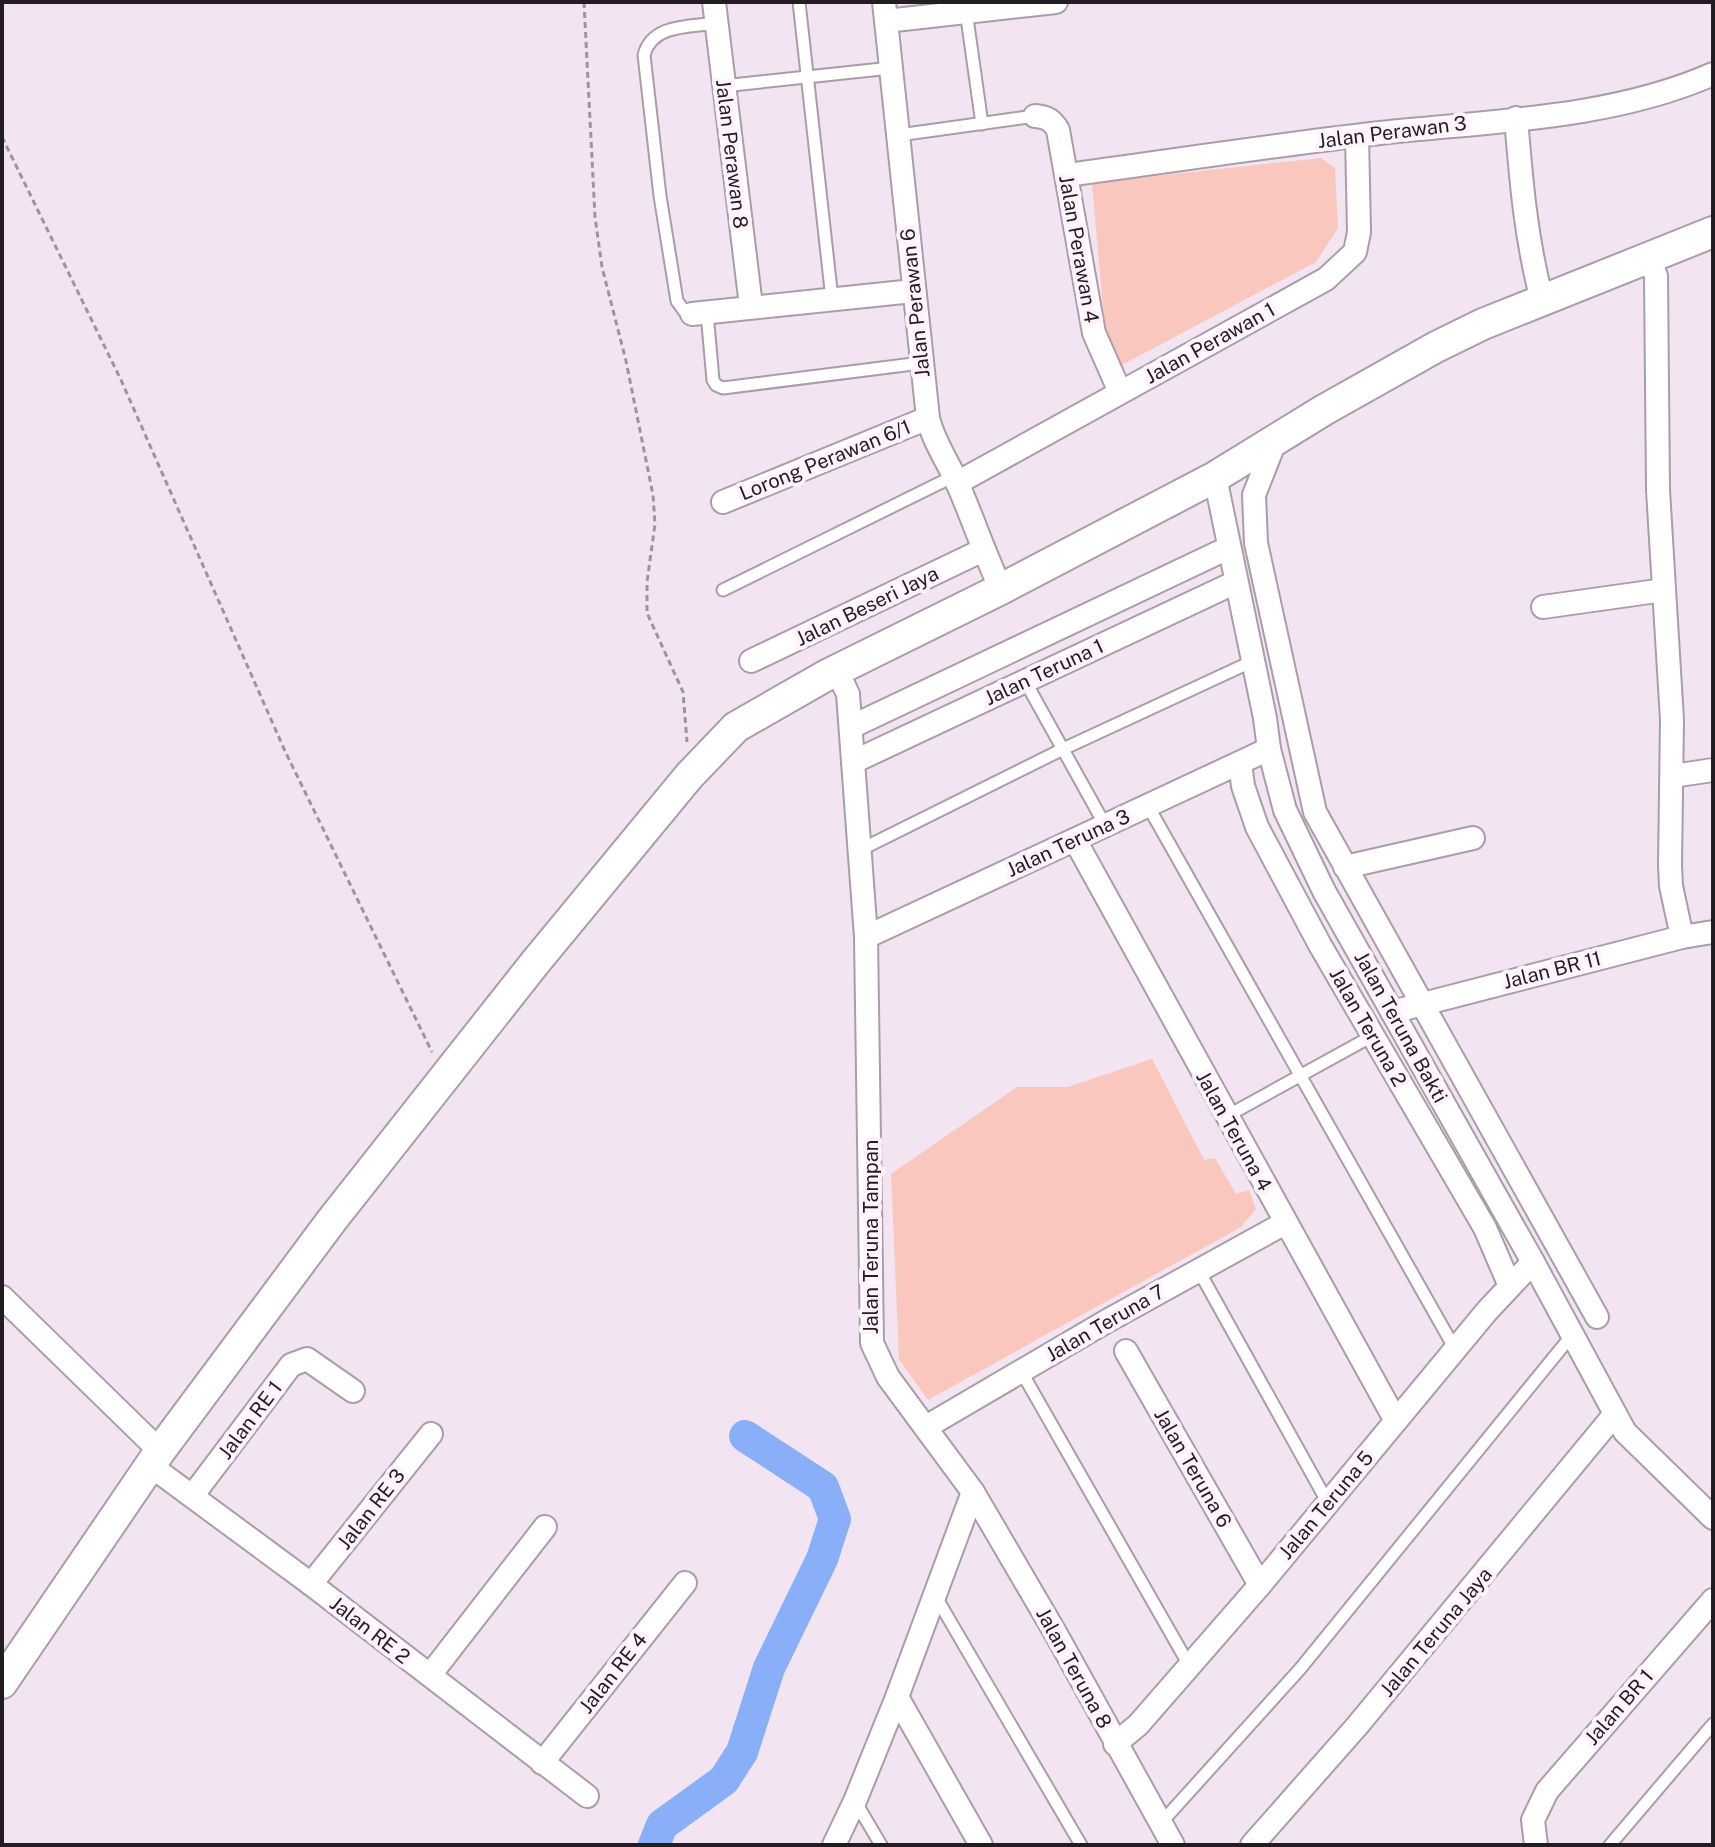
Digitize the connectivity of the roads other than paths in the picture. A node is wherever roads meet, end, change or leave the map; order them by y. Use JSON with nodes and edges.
{"nodes":[{"id":1,"x":799,"y":2,"type":"edge"},
{"id":2,"x":1054,"y":2,"type":"edge"},
{"id":3,"x":966,"y":8,"type":"edge"},
{"id":4,"x":885,"y":12,"type":"edge"},
{"id":5,"x":715,"y":13,"type":"edge"},
{"id":6,"x":891,"y":68,"type":"junction"},
{"id":7,"x":1713,"y":74,"type":"edge"},
{"id":8,"x":807,"y":77,"type":"junction"},
{"id":9,"x":723,"y":86,"type":"junction"},
{"id":10,"x":1035,"y":116,"type":"joint"},
{"id":11,"x":1516,"y":118,"type":"junction"},
{"id":12,"x":982,"y":124,"type":"junction"},
{"id":13,"x":899,"y":135,"type":"junction"},
{"id":14,"x":1357,"y":136,"type":"junction"},
{"id":15,"x":1067,"y":175,"type":"junction"},
{"id":16,"x":1713,"y":232,"type":"edge"},
{"id":17,"x":1649,"y":257,"type":"junction"},
{"id":18,"x":913,"y":291,"type":"junction"},
{"id":19,"x":832,"y":299,"type":"junction"},
{"id":20,"x":1542,"y":300,"type":"junction"},
{"id":21,"x":751,"y":306,"type":"junction"},
{"id":22,"x":699,"y":313,"type":"junction"},
{"id":23,"x":921,"y":363,"type":"junction"},
{"id":24,"x":1120,"y":392,"type":"junction"},
{"id":25,"x":928,"y":418,"type":"junction"},
{"id":26,"x":1276,"y":439,"type":"junction"},
{"id":27,"x":1215,"y":477,"type":"junction"},
{"id":28,"x":956,"y":479,"type":"junction"},
{"id":29,"x":723,"y":502,"type":"dead end"},
{"id":30,"x":1228,"y":548,"type":"junction"},
{"id":31,"x":983,"y":550,"type":"junction"},
{"id":32,"x":1236,"y":582,"type":"junction"},
{"id":33,"x":1001,"y":589,"type":"junction"},
{"id":34,"x":723,"y":590,"type":"dead end"},
{"id":35,"x":1664,"y":590,"type":"junction"},
{"id":36,"x":1543,"y":607,"type":"dead end"},
{"id":37,"x":751,"y":661,"type":"dead end"},
{"id":38,"x":1253,"y":661,"type":"junction"},
{"id":39,"x":837,"y":671,"type":"junction"},
{"id":40,"x":1025,"y":681,"type":"junction"},
{"id":41,"x":851,"y":727,"type":"junction"},
{"id":42,"x":1063,"y":749,"type":"junction"},
{"id":43,"x":1269,"y":749,"type":"junction"},
{"id":44,"x":853,"y":762,"type":"junction"},
{"id":45,"x":1240,"y":763,"type":"junction"},
{"id":46,"x":1713,"y":770,"type":"edge"},
{"id":47,"x":1672,"y":776,"type":"junction"},
{"id":48,"x":1148,"y":806,"type":"junction"},
{"id":49,"x":1105,"y":825,"type":"junction"},
{"id":50,"x":1473,"y":838,"type":"dead end"},
{"id":51,"x":1075,"y":840,"type":"junction"},
{"id":52,"x":860,"y":850,"type":"junction"},
{"id":53,"x":1345,"y":867,"type":"junction"},
{"id":54,"x":1713,"y":932,"type":"edge"},
{"id":55,"x":866,"y":937,"type":"junction"},
{"id":56,"x":1682,"y":937,"type":"junction"},
{"id":57,"x":1423,"y":1003,"type":"junction"},
{"id":58,"x":1392,"y":1012,"type":"junction"},
{"id":59,"x":1374,"y":1035,"type":"junction"},
{"id":60,"x":1301,"y":1075,"type":"junction"},
{"id":61,"x":1226,"y":1116,"type":"junction"},
{"id":62,"x":1285,"y":1223,"type":"junction"},
{"id":63,"x":1533,"y":1262,"type":"junction"},
{"id":64,"x":1199,"y":1271,"type":"junction"},
{"id":65,"x":1510,"y":1286,"type":"junction"},
{"id":66,"x":2,"y":1297,"type":"edge"},
{"id":67,"x":1597,"y":1317,"type":"dead end"},
{"id":68,"x":1572,"y":1335,"type":"junction"},
{"id":69,"x":1455,"y":1349,"type":"junction"},
{"id":70,"x":1126,"y":1351,"type":"dead end"},
{"id":71,"x":1021,"y":1371,"type":"junction"},
{"id":72,"x":353,"y":1391,"type":"dead end"},
{"id":73,"x":1615,"y":1414,"type":"junction"},
{"id":74,"x":1396,"y":1421,"type":"junction"},
{"id":75,"x":926,"y":1427,"type":"junction"},
{"id":76,"x":431,"y":1434,"type":"dead end"},
{"id":77,"x":156,"y":1458,"type":"junction"},
{"id":78,"x":973,"y":1492,"type":"junction"},
{"id":79,"x":193,"y":1495,"type":"junction"},
{"id":80,"x":1328,"y":1503,"type":"junction"},
{"id":81,"x":1713,"y":1518,"type":"edge"},
{"id":82,"x":545,"y":1527,"type":"dead end"},
{"id":83,"x":685,"y":1583,"type":"dead end"},
{"id":84,"x":311,"y":1584,"type":"junction"},
{"id":85,"x":1260,"y":1585,"type":"junction"},
{"id":86,"x":934,"y":1593,"type":"junction"},
{"id":87,"x":1713,"y":1600,"type":"edge"},
{"id":88,"x":1189,"y":1665,"type":"junction"},
{"id":89,"x":430,"y":1675,"type":"junction"},
{"id":90,"x":2,"y":1683,"type":"edge"},
{"id":91,"x":897,"y":1697,"type":"junction"},
{"id":92,"x":1713,"y":1724,"type":"edge"},
{"id":93,"x":1115,"y":1744,"type":"junction"},
{"id":94,"x":542,"y":1763,"type":"junction"},
{"id":95,"x":587,"y":1796,"type":"dead end"},
{"id":96,"x":855,"y":1801,"type":"junction"},
{"id":97,"x":1160,"y":1823,"type":"junction"},
{"id":98,"x":834,"y":1845,"type":"edge"},
{"id":99,"x":881,"y":1845,"type":"edge"},
{"id":100,"x":981,"y":1845,"type":"edge"},
{"id":101,"x":1081,"y":1845,"type":"edge"},
{"id":102,"x":1173,"y":1845,"type":"edge"},
{"id":103,"x":1252,"y":1845,"type":"edge"},
{"id":104,"x":1536,"y":1845,"type":"edge"},
{"id":105,"x":1610,"y":1845,"type":"edge"}],
"edges":[{"from":1,"to":8,"type":"lane"},
{"from":2,"to":3,"type":"street"},
{"from":3,"to":4,"type":"street"},
{"from":3,"to":12,"type":"lane"},
{"from":4,"to":6,"type":"street","name":"Jalan Perawan 6"},
{"from":5,"to":9,"type":"street","name":"Jalan Perawan 8"},
{"from":5,"to":22,"type":"lane"},
{"from":6,"to":8,"type":"lane"},
{"from":6,"to":13,"type":"street","name":"Jalan Perawan 6"},
{"from":7,"to":11,"type":"street","name":"Jalan Perawan 3"},
{"from":8,"to":9,"type":"lane"},
{"from":8,"to":19,"type":"lane"},
{"from":9,"to":21,"type":"street","name":"Jalan Perawan 8"},
{"from":10,"to":12,"type":"lane"},
{"from":10,"to":15,"type":"street","name":"Jalan Perawan 4"},
{"from":11,"to":14,"type":"street","name":"Jalan Perawan 3"},
{"from":11,"to":20,"type":"street"},
{"from":12,"to":13,"type":"lane"},
{"from":13,"to":18,"type":"street","name":"Jalan Perawan 6"},
{"from":14,"to":15,"type":"street","name":"Jalan Perawan 3"},
{"from":14,"to":24,"type":"street","name":"Jalan Perawan 1"},
{"from":15,"to":24,"type":"street","name":"Jalan Perawan 4"},
{"from":16,"to":17,"type":"street"},
{"from":17,"to":20,"type":"street"},
{"from":17,"to":35,"type":"street"},
{"from":18,"to":19,"type":"street"},
{"from":18,"to":23,"type":"street","name":"Jalan Perawan 6"},
{"from":19,"to":21,"type":"street"},
{"from":20,"to":26,"type":"street"},
{"from":21,"to":22,"type":"street"},
{"from":22,"to":23,"type":"lane"},
{"from":23,"to":25,"type":"street","name":"Jalan Perawan 6"},
{"from":24,"to":28,"type":"street","name":"Jalan Perawan 1"},
{"from":25,"to":28,"type":"street","name":"Jalan Perawan 6"},
{"from":25,"to":29,"type":"street","name":"Lorong Perawan 6/1"},
{"from":26,"to":27,"type":"street"},
{"from":26,"to":53,"type":"street"},
{"from":27,"to":30,"type":"street","name":"Jalan Teruna Bakti"},
{"from":27,"to":33,"type":"street"},
{"from":28,"to":31,"type":"street","name":"Jalan Perawan 6"},
{"from":28,"to":34,"type":"lane"},
{"from":30,"to":32,"type":"street","name":"Jalan Teruna Bakti"},
{"from":30,"to":41,"type":"street"},
{"from":31,"to":33,"type":"street","name":"Jalan Perawan 6"},
{"from":31,"to":37,"type":"street","name":"Jalan Beseri Jaya"},
{"from":32,"to":38,"type":"street","name":"Jalan Teruna Bakti"},
{"from":32,"to":40,"type":"street","name":"Jalan Teruna 1"},
{"from":33,"to":39,"type":"street"},
{"from":35,"to":36,"type":"street"},
{"from":35,"to":47,"type":"street"},
{"from":38,"to":42,"type":"lane"},
{"from":38,"to":43,"type":"street","name":"Jalan Teruna Bakti"},
{"from":39,"to":41,"type":"street","name":"Jalan Teruna Tampan"},
{"from":39,"to":77,"type":"street"},
{"from":40,"to":42,"type":"lane"},
{"from":40,"to":44,"type":"street","name":"Jalan Teruna 1"},
{"from":41,"to":44,"type":"street","name":"Jalan Teruna Tampan"},
{"from":42,"to":49,"type":"lane"},
{"from":42,"to":52,"type":"lane"},
{"from":43,"to":45,"type":"street","name":"Jalan Teruna 3"},
{"from":43,"to":58,"type":"street","name":"Jalan Teruna Bakti"},
{"from":44,"to":52,"type":"street","name":"Jalan Teruna Tampan"},
{"from":45,"to":48,"type":"street","name":"Jalan Teruna 3"},
{"from":45,"to":59,"type":"street","name":"Jalan Teruna 2"},
{"from":46,"to":47,"type":"street"},
{"from":47,"to":56,"type":"street"},
{"from":48,"to":49,"type":"street","name":"Jalan Teruna 3"},
{"from":48,"to":60,"type":"lane"},
{"from":49,"to":51,"type":"street","name":"Jalan Teruna 3"},
{"from":50,"to":53,"type":"street"},
{"from":51,"to":55,"type":"street","name":"Jalan Teruna 3"},
{"from":51,"to":61,"type":"street","name":"Jalan Teruna 4"},
{"from":52,"to":55,"type":"street","name":"Jalan Teruna Tampan"},
{"from":53,"to":57,"type":"street"},
{"from":54,"to":56,"type":"street","name":"Jalan BR 11"},
{"from":55,"to":75,"type":"street","name":"Jalan Teruna Tampan"},
{"from":56,"to":57,"type":"street","name":"Jalan BR 11"},
{"from":57,"to":58,"type":"street","name":"Jalan BR 11"},
{"from":57,"to":67,"type":"street"},
{"from":58,"to":63,"type":"street","name":"Jalan Teruna Bakti"},
{"from":59,"to":60,"type":"lane"},
{"from":59,"to":65,"type":"street","name":"Jalan Teruna 2"},
{"from":60,"to":61,"type":"lane"},
{"from":60,"to":69,"type":"lane"},
{"from":61,"to":62,"type":"street","name":"Jalan Teruna 4"},
{"from":62,"to":64,"type":"street","name":"Jalan Teruna 7"},
{"from":62,"to":74,"type":"street","name":"Jalan Teruna 4"},
{"from":63,"to":65,"type":"street","name":"Jalan Teruna 5"},
{"from":63,"to":68,"type":"street","name":"Jalan Teruna Bakti"},
{"from":64,"to":71,"type":"street","name":"Jalan Teruna 7"},
{"from":64,"to":80,"type":"lane"},
{"from":65,"to":69,"type":"street","name":"Jalan Teruna 5"},
{"from":66,"to":77,"type":"street","name":"Jalan RE 2"},
{"from":68,"to":73,"type":"street","name":"Jalan Teruna Bakti"},
{"from":68,"to":97,"type":"lane"},
{"from":69,"to":74,"type":"street","name":"Jalan Teruna 5"},
{"from":70,"to":85,"type":"street","name":"Jalan Teruna 6"},
{"from":71,"to":75,"type":"street","name":"Jalan Teruna 7"},
{"from":71,"to":88,"type":"lane"},
{"from":72,"to":79,"type":"street","name":"Jalan RE 1"},
{"from":73,"to":81,"type":"street","name":"Jalan Teruna Bakti"},
{"from":73,"to":103,"type":"street","name":"Jalan Teruna Jaya"},
{"from":74,"to":80,"type":"street","name":"Jalan Teruna 5"},
{"from":75,"to":78,"type":"street","name":"Jalan Teruna Tampan"},
{"from":76,"to":84,"type":"street","name":"Jalan RE 3"},
{"from":77,"to":79,"type":"street","name":"Jalan RE 2"},
{"from":77,"to":90,"type":"street"},
{"from":78,"to":86,"type":"street"},
{"from":78,"to":93,"type":"street","name":"Jalan Teruna 8"},
{"from":79,"to":84,"type":"street","name":"Jalan RE 2"},
{"from":80,"to":85,"type":"street","name":"Jalan Teruna 5"},
{"from":82,"to":89,"type":"street"},
{"from":83,"to":94,"type":"street","name":"Jalan RE 4"},
{"from":84,"to":89,"type":"street","name":"Jalan RE 2"},
{"from":85,"to":88,"type":"street","name":"Jalan Teruna 5"},
{"from":86,"to":91,"type":"street"},
{"from":86,"to":101,"type":"lane"},
{"from":87,"to":104,"type":"street","name":"Jalan BR 1"},
{"from":88,"to":93,"type":"street","name":"Jalan Teruna 5"},
{"from":89,"to":94,"type":"street","name":"Jalan RE 2"},
{"from":91,"to":96,"type":"street"},
{"from":91,"to":100,"type":"street"},
{"from":92,"to":105,"type":"lane"},
{"from":93,"to":97,"type":"street","name":"Jalan Teruna 8"},
{"from":94,"to":95,"type":"street","name":"Jalan RE 2"},
{"from":96,"to":98,"type":"street"},
{"from":96,"to":99,"type":"lane"},
{"from":97,"to":102,"type":"street","name":"Jalan Teruna 8"}]}
